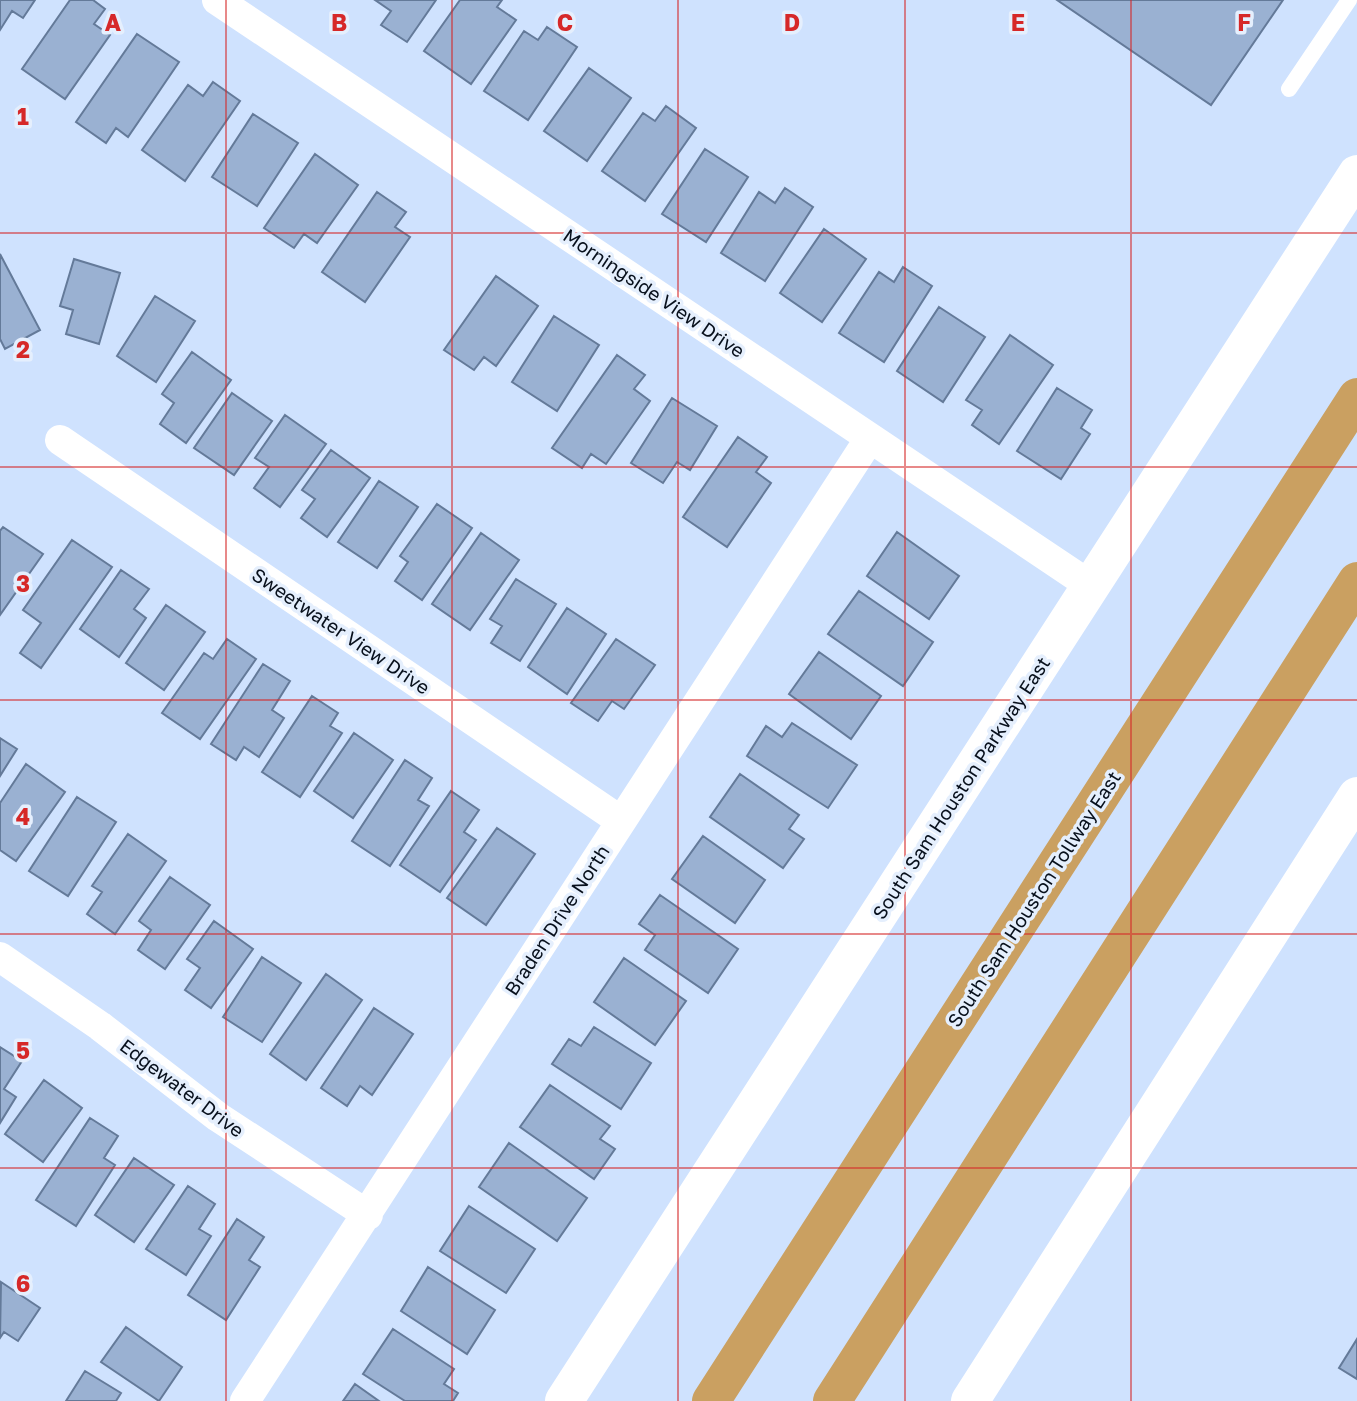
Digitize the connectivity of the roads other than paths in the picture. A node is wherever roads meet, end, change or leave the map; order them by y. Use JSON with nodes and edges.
{"nodes":[{"id":1,"x":217,"y":0,"type":"edge"},
{"id":2,"x":1349,"y":0,"type":"edge"},
{"id":3,"x":1289,"y":89,"type":"dead end"},
{"id":4,"x":1357,"y":174,"type":"edge"},
{"id":5,"x":1357,"y":397,"type":"edge"},
{"id":6,"x":870,"y":438,"type":"junction"},
{"id":7,"x":60,"y":440,"type":"dead end"},
{"id":8,"x":1357,"y":581,"type":"edge"},
{"id":9,"x":1091,"y":586,"type":"junction"},
{"id":10,"x":1357,"y":796,"type":"edge"},
{"id":11,"x":621,"y":821,"type":"junction"},
{"id":12,"x":0,"y":957,"type":"edge"},
{"id":13,"x":368,"y":1215,"type":"junction"},
{"id":14,"x":245,"y":1401,"type":"edge"},
{"id":15,"x":564,"y":1401,"type":"edge"},
{"id":16,"x":712,"y":1401,"type":"edge"},
{"id":17,"x":832,"y":1401,"type":"edge"},
{"id":18,"x":970,"y":1401,"type":"edge"}],
"edges":[{"from":1,"to":6,"type":"street","name":"Morningside View Drive"},
{"from":2,"to":3,"type":"lane"},
{"from":4,"to":9,"type":"main road","name":"South Sam Houston Parkway East"},
{"from":5,"to":16,"type":"highway","name":"South Sam Houston Tollway East"},
{"from":6,"to":9,"type":"street","name":"Morningside View Drive"},
{"from":6,"to":11,"type":"street","name":"Braden Drive North"},
{"from":7,"to":11,"type":"street","name":"Sweetwater View Drive"},
{"from":8,"to":17,"type":"highway"},
{"from":9,"to":15,"type":"main road","name":"South Sam Houston Parkway East"},
{"from":10,"to":18,"type":"main road"},
{"from":11,"to":13,"type":"street","name":"Braden Drive North"},
{"from":12,"to":13,"type":"street","name":"Edgewater Drive"},
{"from":13,"to":14,"type":"street","name":"Braden Drive North"}]}
